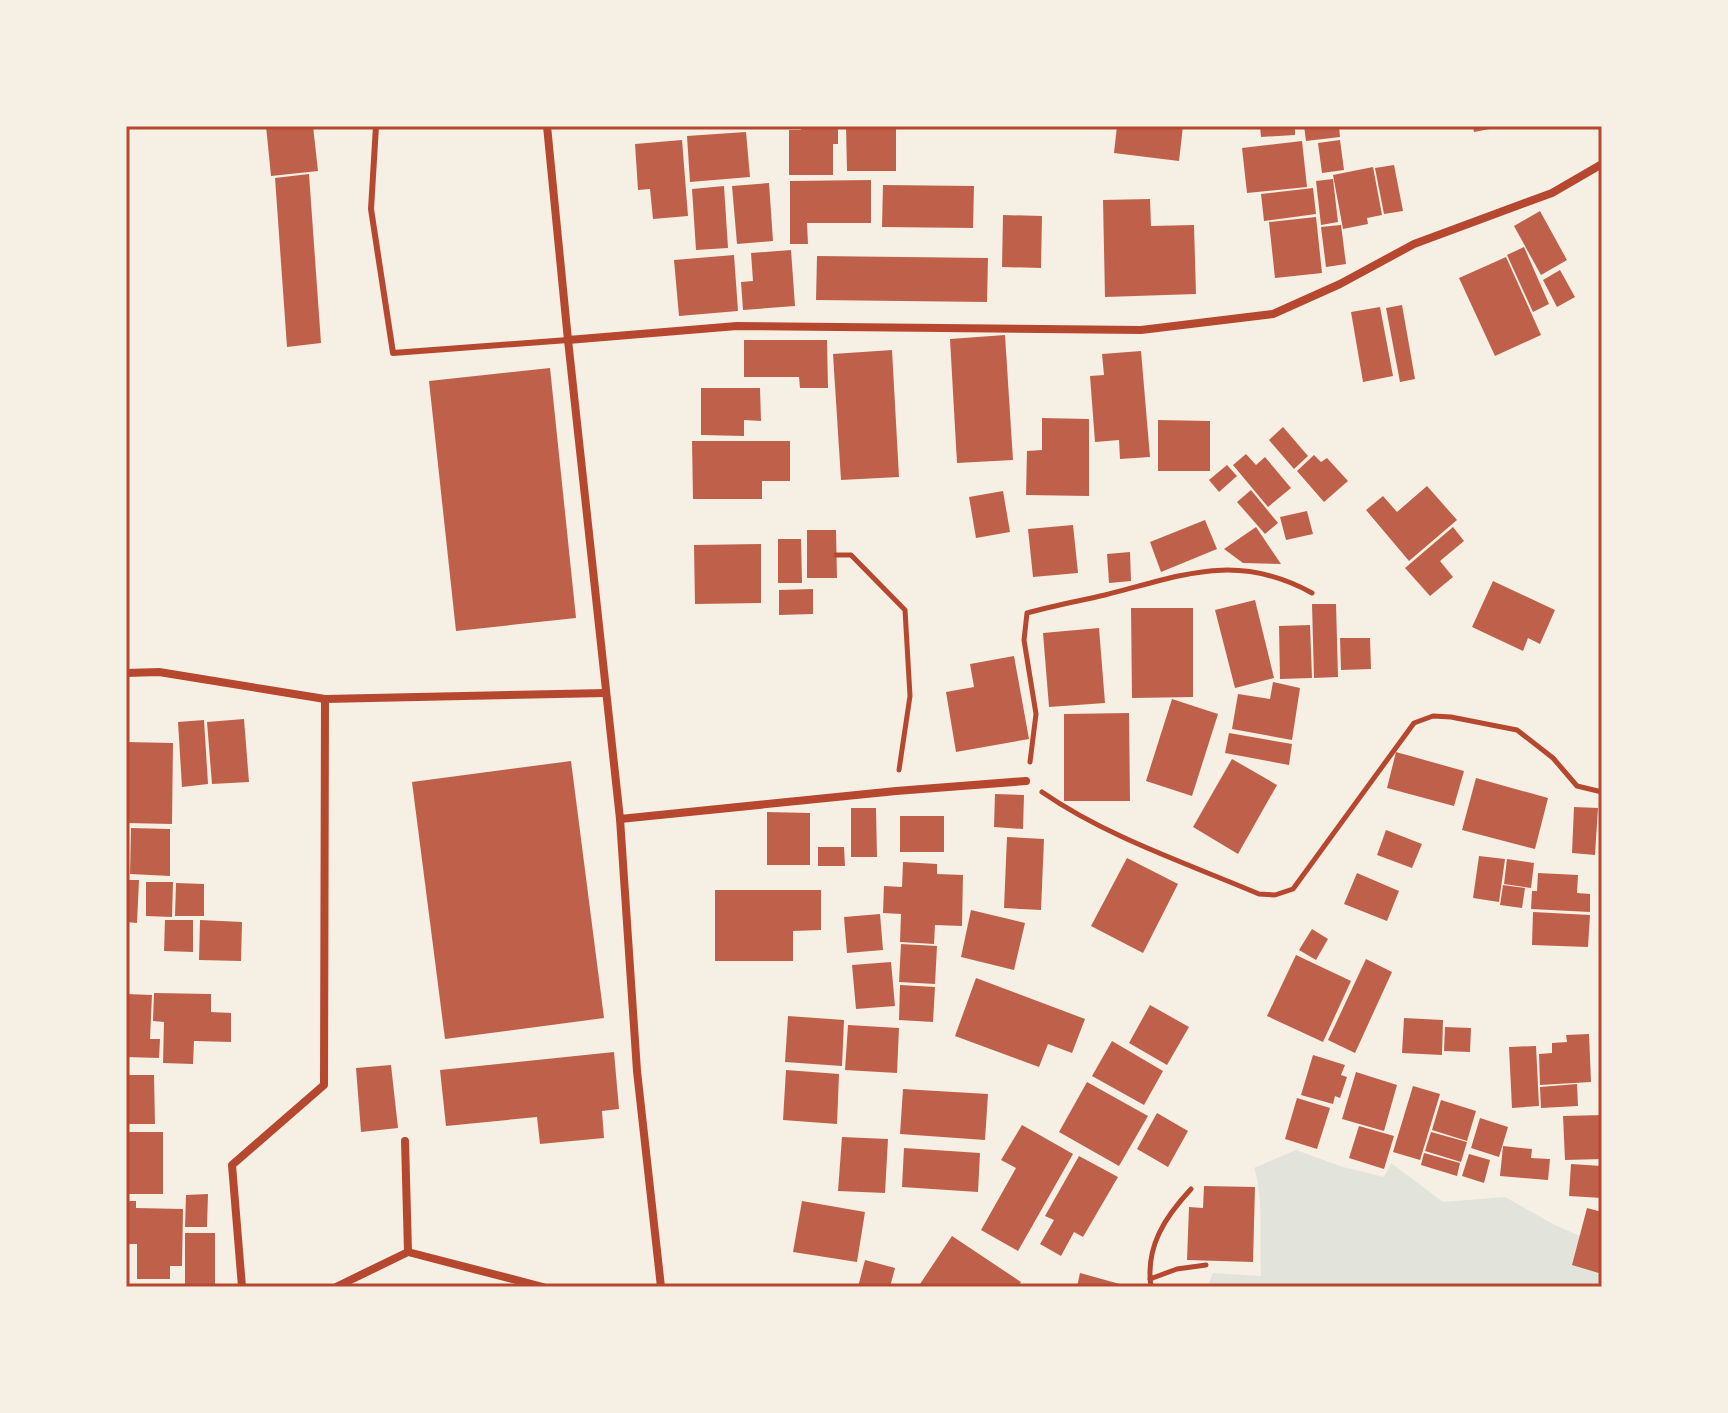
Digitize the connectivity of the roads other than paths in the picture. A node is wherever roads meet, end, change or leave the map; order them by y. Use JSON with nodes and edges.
{"nodes":[{"id":1,"x":376,"y":126,"type":"edge"},
{"id":2,"x":547,"y":126,"type":"edge"},
{"id":3,"x":1602,"y":164,"type":"edge"},
{"id":4,"x":568,"y":340,"type":"junction"},
{"id":5,"x":126,"y":673,"type":"edge"},
{"id":6,"x":606,"y":693,"type":"junction"},
{"id":7,"x":325,"y":699,"type":"junction"},
{"id":8,"x":1026,"y":781,"type":"road end"},
{"id":9,"x":620,"y":819,"type":"junction"},
{"id":10,"x":405,"y":1141,"type":"dead end"},
{"id":11,"x":408,"y":1252,"type":"junction"},
{"id":12,"x":242,"y":1287,"type":"edge"},
{"id":13,"x":336,"y":1287,"type":"edge"},
{"id":14,"x":543,"y":1287,"type":"edge"},
{"id":15,"x":661,"y":1287,"type":"edge"}],
"edges":[{"from":1,"to":4,"type":"lane"},
{"from":2,"to":4,"type":"street"},
{"from":3,"to":4,"type":"street"},
{"from":4,"to":6,"type":"street"},
{"from":5,"to":7,"type":"street"},
{"from":6,"to":7,"type":"street"},
{"from":6,"to":9,"type":"street"},
{"from":7,"to":12,"type":"street"},
{"from":8,"to":9,"type":"street"},
{"from":9,"to":15,"type":"street"},
{"from":10,"to":11,"type":"street"},
{"from":11,"to":13,"type":"street"},
{"from":11,"to":14,"type":"street"}]}
